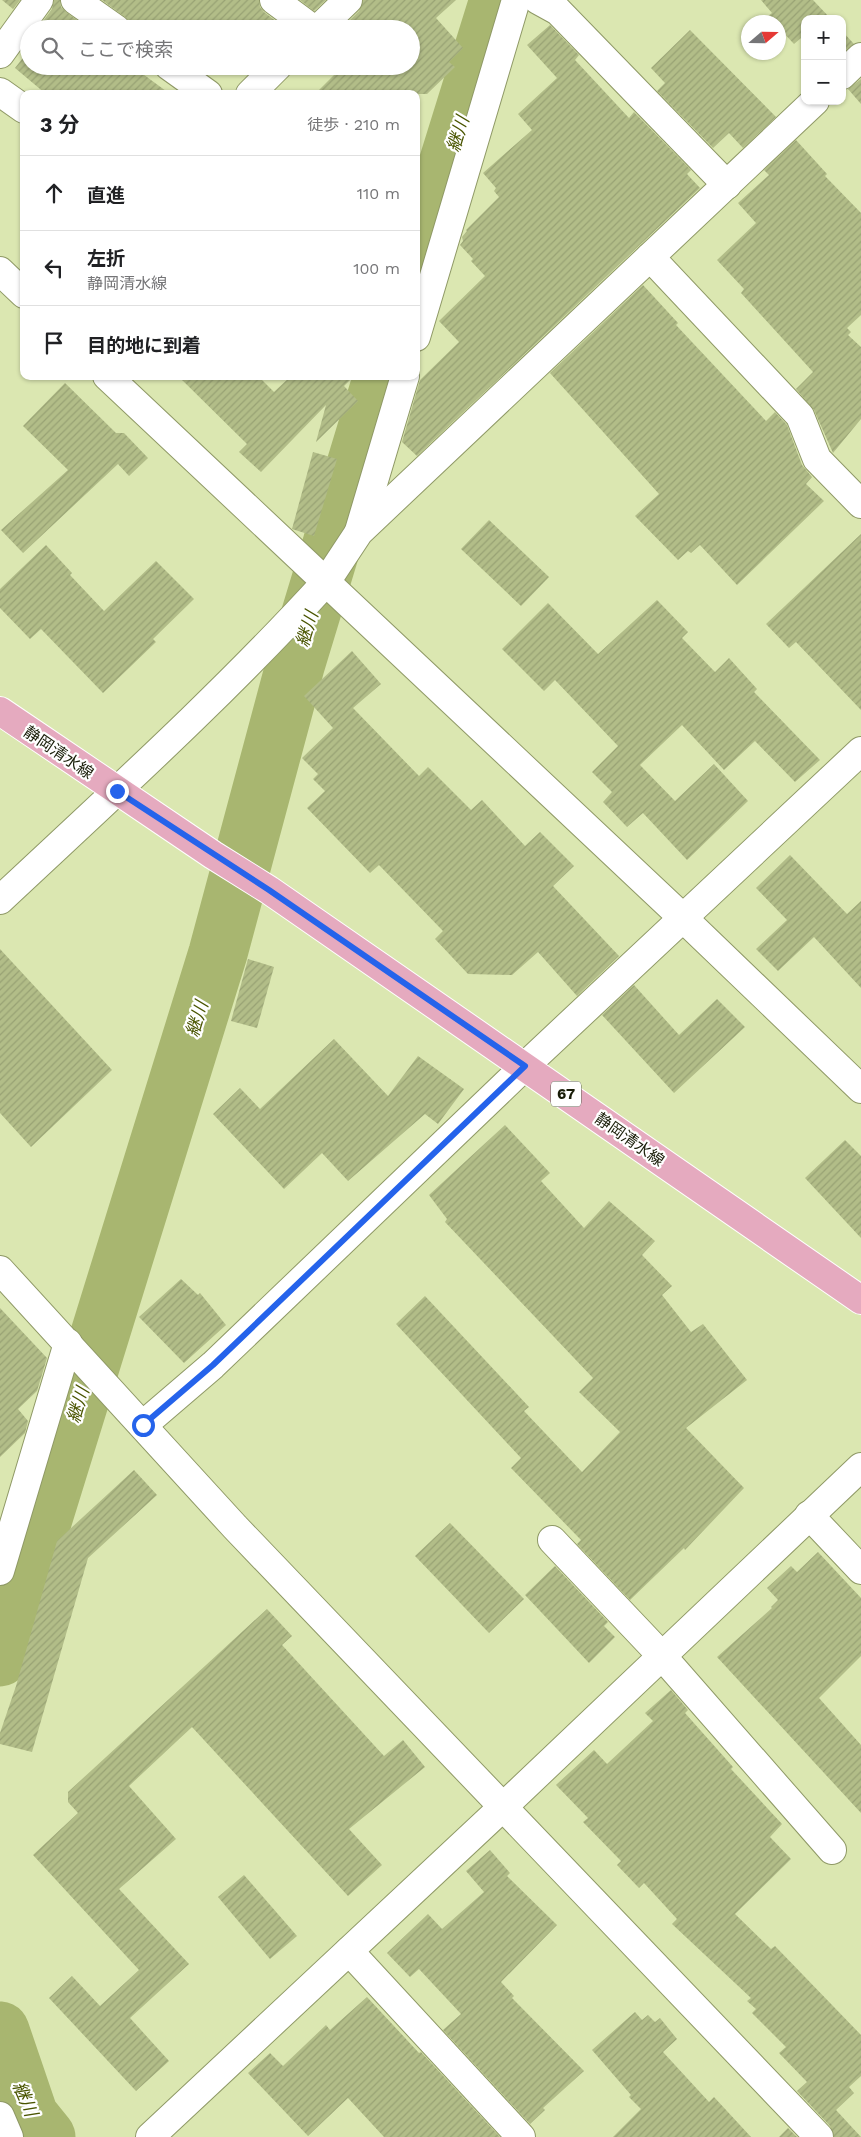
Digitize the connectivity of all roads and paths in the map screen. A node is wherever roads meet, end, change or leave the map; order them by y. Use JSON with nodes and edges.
{"nodes":[{"id":1,"x":40,"y":0,"type":"edge"},
{"id":2,"x":75,"y":0,"type":"edge"},
{"id":3,"x":274,"y":0,"type":"edge"},
{"id":4,"x":348,"y":0,"type":"edge"},
{"id":5,"x":516,"y":0,"type":"edge"},
{"id":6,"x":538,"y":0,"type":"edge"},
{"id":7,"x":25,"y":20,"type":"edge"},
{"id":8,"x":103,"y":20,"type":"edge"},
{"id":9,"x":301,"y":20,"type":"edge"},
{"id":10,"x":327,"y":20,"type":"edge"},
{"id":11,"x":20,"y":27,"type":"edge"},
{"id":12,"x":0,"y":54,"type":"edge"},
{"id":13,"x":861,"y":57,"type":"edge"},
{"id":14,"x":846,"y":71,"type":"edge"},
{"id":15,"x":182,"y":75,"type":"edge"},
{"id":16,"x":269,"y":75,"type":"edge"},
{"id":17,"x":202,"y":90,"type":"edge"},
{"id":18,"x":254,"y":90,"type":"edge"},
{"id":19,"x":0,"y":92,"type":"edge"},
{"id":20,"x":811,"y":105,"type":"edge"},
{"id":21,"x":20,"y":106,"type":"edge"},
{"id":22,"x":727,"y":185,"type":"junction"},
{"id":23,"x":650,"y":257,"type":"junction"},
{"id":24,"x":0,"y":271,"type":"edge"},
{"id":25,"x":20,"y":290,"type":"edge"},
{"id":26,"x":420,"y":324,"type":"edge"},
{"id":27,"x":111,"y":380,"type":"edge"},
{"id":28,"x":404,"y":380,"type":"edge"},
{"id":29,"x":861,"y":504,"type":"edge"},
{"id":30,"x":359,"y":532,"type":"junction"},
{"id":31,"x":326,"y":582,"type":"junction"},
{"id":32,"x":0,"y":711,"type":"edge"},
{"id":33,"x":861,"y":751,"type":"edge"},
{"id":34,"x":117,"y":791,"type":"junction"},
{"id":35,"x":0,"y":900,"type":"edge"},
{"id":36,"x":683,"y":918,"type":"junction"},
{"id":37,"x":525,"y":1066,"type":"junction"},
{"id":38,"x":861,"y":1089,"type":"edge"},
{"id":39,"x":0,"y":1270,"type":"edge"},
{"id":40,"x":861,"y":1300,"type":"edge"},
{"id":41,"x":68,"y":1343,"type":"junction"},
{"id":42,"x":143,"y":1425,"type":"junction"},
{"id":43,"x":861,"y":1468,"type":"edge"},
{"id":44,"x":809,"y":1515,"type":"junction"},
{"id":45,"x":552,"y":1540,"type":"dead end"},
{"id":46,"x":861,"y":1570,"type":"edge"},
{"id":47,"x":0,"y":1571,"type":"edge"},
{"id":48,"x":662,"y":1656,"type":"junction"},
{"id":49,"x":504,"y":1806,"type":"junction"},
{"id":50,"x":832,"y":1850,"type":"dead end"},
{"id":51,"x":349,"y":1951,"type":"junction"},
{"id":52,"x":0,"y":2116,"type":"edge"},
{"id":53,"x":9,"y":2137,"type":"edge"},
{"id":54,"x":150,"y":2137,"type":"edge"},
{"id":55,"x":521,"y":2137,"type":"edge"},
{"id":56,"x":819,"y":2137,"type":"edge"}],
"edges":[{"from":1,"to":7,"type":"street"},
{"from":2,"to":8,"type":"street"},
{"from":3,"to":9,"type":"street"},
{"from":4,"to":10,"type":"street"},
{"from":5,"to":26,"type":"street"},
{"from":6,"to":22,"type":"street"},
{"from":11,"to":12,"type":"street"},
{"from":13,"to":14,"type":"street"},
{"from":15,"to":17,"type":"street"},
{"from":16,"to":18,"type":"street"},
{"from":19,"to":21,"type":"street"},
{"from":20,"to":22,"type":"street"},
{"from":22,"to":23,"type":"street"},
{"from":23,"to":29,"type":"street"},
{"from":23,"to":30,"type":"street"},
{"from":24,"to":25,"type":"street"},
{"from":27,"to":31,"type":"street"},
{"from":28,"to":30,"type":"street"},
{"from":30,"to":31,"type":"street"},
{"from":31,"to":34,"type":"street"},
{"from":31,"to":36,"type":"street"},
{"from":32,"to":34,"type":"main road","name":"静岡清水線","number":"67"},
{"from":33,"to":36,"type":"street"},
{"from":34,"to":35,"type":"street"},
{"from":34,"to":37,"type":"main road","name":"静岡清水線","number":"67"},
{"from":36,"to":37,"type":"street"},
{"from":36,"to":38,"type":"street"},
{"from":37,"to":40,"type":"main road","name":"静岡清水線","number":"67"},
{"from":37,"to":42,"type":"street"},
{"from":39,"to":41,"type":"street"},
{"from":41,"to":42,"type":"street"},
{"from":41,"to":47,"type":"street"},
{"from":42,"to":49,"type":"street"},
{"from":43,"to":44,"type":"street"},
{"from":44,"to":46,"type":"street"},
{"from":44,"to":48,"type":"street"},
{"from":45,"to":48,"type":"street"},
{"from":48,"to":49,"type":"street"},
{"from":48,"to":50,"type":"street"},
{"from":49,"to":51,"type":"street"},
{"from":49,"to":56,"type":"street"},
{"from":51,"to":54,"type":"street"},
{"from":51,"to":55,"type":"street"},
{"from":52,"to":53,"type":"street"}]}
